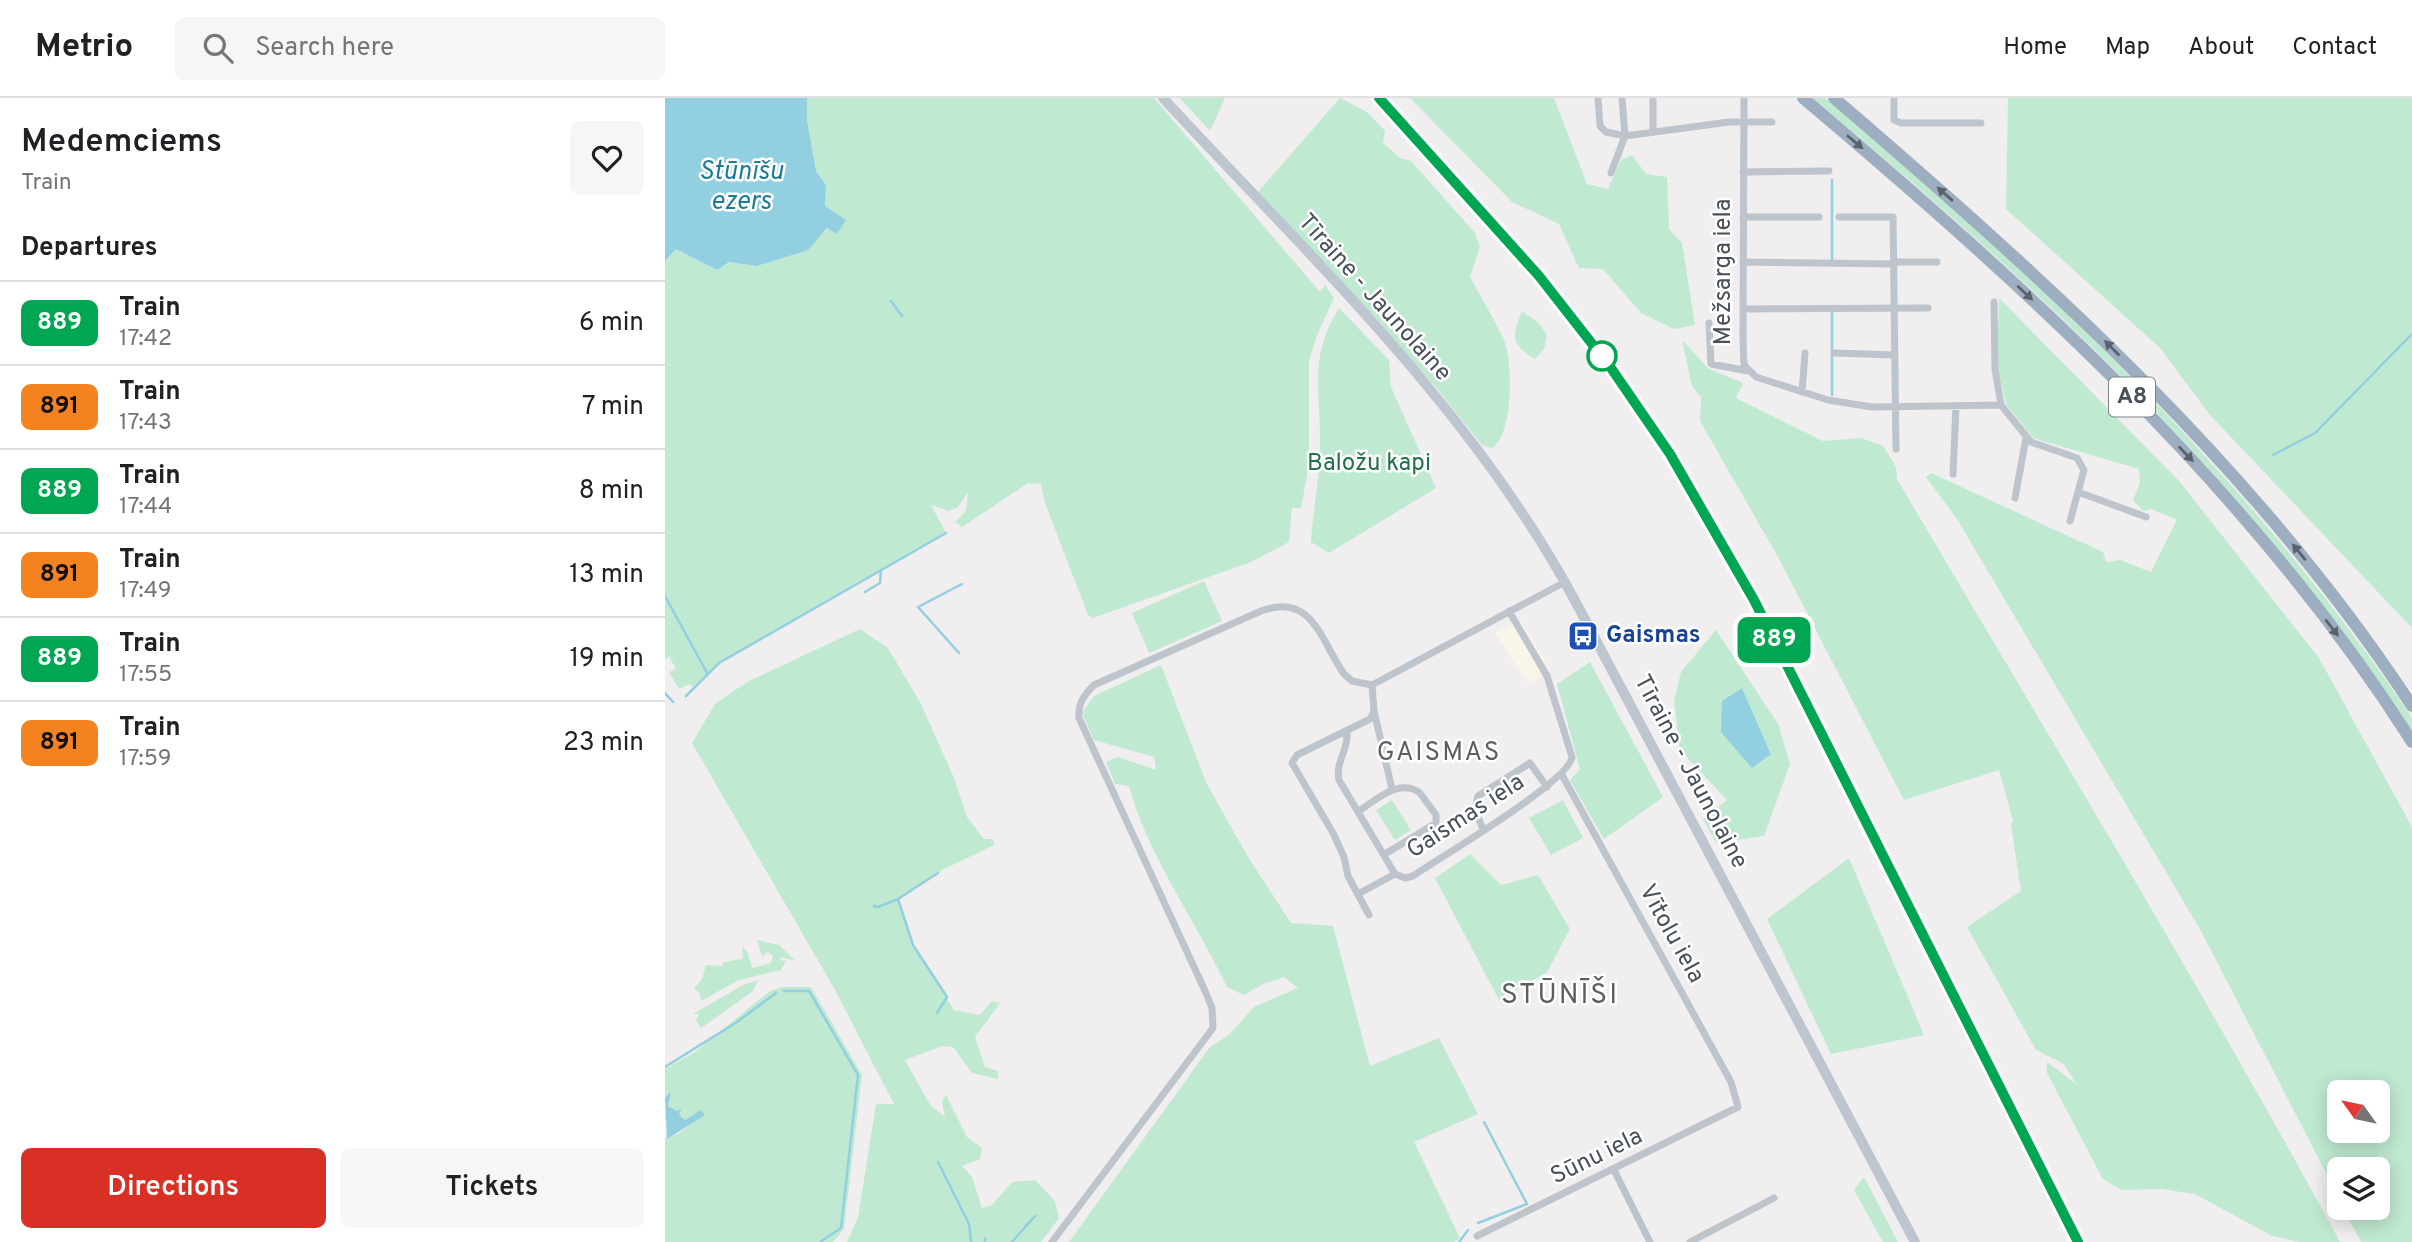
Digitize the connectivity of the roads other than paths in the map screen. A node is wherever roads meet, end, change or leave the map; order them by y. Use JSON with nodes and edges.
{"nodes":[{"id":1,"x":1163,"y":98,"type":"edge"},
{"id":2,"x":1598,"y":98,"type":"edge"},
{"id":3,"x":1622,"y":98,"type":"edge"},
{"id":4,"x":1653,"y":98,"type":"edge"},
{"id":5,"x":1744,"y":98,"type":"edge"},
{"id":6,"x":1803,"y":98,"type":"edge"},
{"id":7,"x":1835,"y":98,"type":"edge"},
{"id":8,"x":1894,"y":98,"type":"edge"},
{"id":9,"x":1742,"y":122,"type":"junction"},
{"id":10,"x":1772,"y":122,"type":"dead end"},
{"id":11,"x":1981,"y":123,"type":"dead end"},
{"id":12,"x":1653,"y":132,"type":"junction"},
{"id":13,"x":1625,"y":136,"type":"junction"},
{"id":14,"x":1829,"y":171,"type":"dead end"},
{"id":15,"x":1743,"y":172,"type":"junction"},
{"id":16,"x":1611,"y":173,"type":"dead end"},
{"id":17,"x":1839,"y":216,"type":"dead end"},
{"id":18,"x":1743,"y":217,"type":"junction"},
{"id":19,"x":1819,"y":217,"type":"dead end"},
{"id":20,"x":1743,"y":262,"type":"junction"},
{"id":21,"x":1937,"y":262,"type":"dead end"},
{"id":22,"x":1893,"y":263,"type":"junction"},
{"id":23,"x":1994,"y":302,"type":"dead end"},
{"id":24,"x":1893,"y":308,"type":"junction"},
{"id":25,"x":1928,"y":308,"type":"dead end"},
{"id":26,"x":1743,"y":309,"type":"junction"},
{"id":27,"x":1709,"y":323,"type":"dead end"},
{"id":28,"x":1805,"y":352,"type":"dead end"},
{"id":29,"x":1834,"y":352,"type":"dead end"},
{"id":30,"x":1892,"y":355,"type":"junction"},
{"id":31,"x":1748,"y":371,"type":"junction"},
{"id":32,"x":1801,"y":392,"type":"junction"},
{"id":33,"x":2001,"y":405,"type":"junction"},
{"id":34,"x":1956,"y":406,"type":"junction"},
{"id":35,"x":1893,"y":407,"type":"junction"},
{"id":36,"x":2026,"y":438,"type":"junction"},
{"id":37,"x":1896,"y":449,"type":"dead end"},
{"id":38,"x":1953,"y":474,"type":"dead end"},
{"id":39,"x":2078,"y":492,"type":"junction"},
{"id":40,"x":2015,"y":498,"type":"dead end"},
{"id":41,"x":2146,"y":517,"type":"dead end"},
{"id":42,"x":2070,"y":521,"type":"dead end"},
{"id":43,"x":1565,"y":582,"type":"junction"},
{"id":44,"x":1509,"y":611,"type":"junction"},
{"id":45,"x":1372,"y":685,"type":"junction"},
{"id":46,"x":2412,"y":706,"type":"edge"},
{"id":47,"x":1374,"y":711,"type":"junction"},
{"id":48,"x":1347,"y":732,"type":"junction"},
{"id":49,"x":2412,"y":742,"type":"edge"},
{"id":50,"x":1562,"y":775,"type":"junction"},
{"id":51,"x":1547,"y":787,"type":"junction"},
{"id":52,"x":1392,"y":789,"type":"junction"},
{"id":53,"x":1359,"y":811,"type":"junction"},
{"id":54,"x":1483,"y":829,"type":"junction"},
{"id":55,"x":1385,"y":854,"type":"junction"},
{"id":56,"x":1395,"y":874,"type":"junction"},
{"id":57,"x":1358,"y":894,"type":"junction"},
{"id":58,"x":1369,"y":915,"type":"dead end"},
{"id":59,"x":1733,"y":1112,"type":"joint"},
{"id":60,"x":1614,"y":1170,"type":"junction"},
{"id":61,"x":1774,"y":1198,"type":"dead end"},
{"id":62,"x":1477,"y":1237,"type":"dead end"},
{"id":63,"x":1052,"y":1242,"type":"edge"},
{"id":64,"x":1650,"y":1242,"type":"edge"},
{"id":65,"x":1691,"y":1242,"type":"edge"},
{"id":66,"x":1915,"y":1242,"type":"edge"}],
"edges":[{"from":1,"to":43,"type":"main road","name":"Tīraine - Jaunolaine"},
{"from":2,"to":13,"type":"street"},
{"from":3,"to":13,"type":"street"},
{"from":4,"to":12,"type":"street"},
{"from":5,"to":9,"type":"street","name":"Mežsarga iela"},
{"from":6,"to":49,"type":"highway","number":"A8","one_way":true},
{"from":46,"to":7,"type":"highway","number":"A8","one_way":true},
{"from":8,"to":11,"type":"street"},
{"from":9,"to":10,"type":"street"},
{"from":9,"to":12,"type":"street"},
{"from":9,"to":15,"type":"street","name":"Mežsarga iela"},
{"from":12,"to":13,"type":"street"},
{"from":13,"to":16,"type":"street"},
{"from":14,"to":15,"type":"street"},
{"from":15,"to":18,"type":"street","name":"Mežsarga iela"},
{"from":17,"to":22,"type":"street"},
{"from":18,"to":19,"type":"street"},
{"from":18,"to":20,"type":"street","name":"Mežsarga iela"},
{"from":20,"to":22,"type":"street"},
{"from":20,"to":26,"type":"street","name":"Mežsarga iela"},
{"from":21,"to":22,"type":"street"},
{"from":22,"to":24,"type":"street"},
{"from":23,"to":33,"type":"street"},
{"from":24,"to":25,"type":"street"},
{"from":24,"to":26,"type":"street"},
{"from":24,"to":30,"type":"street"},
{"from":26,"to":31,"type":"street","name":"Mežsarga iela"},
{"from":27,"to":31,"type":"street"},
{"from":28,"to":32,"type":"street"},
{"from":29,"to":30,"type":"street"},
{"from":30,"to":35,"type":"street"},
{"from":31,"to":32,"type":"street","name":"Mežsarga iela"},
{"from":32,"to":35,"type":"street","name":"Mežsarga iela"},
{"from":33,"to":34,"type":"street","name":"Mežsarga iela"},
{"from":33,"to":36,"type":"street"},
{"from":34,"to":35,"type":"street","name":"Mežsarga iela"},
{"from":34,"to":38,"type":"street"},
{"from":35,"to":37,"type":"street"},
{"from":36,"to":39,"type":"street"},
{"from":36,"to":40,"type":"street"},
{"from":39,"to":41,"type":"street"},
{"from":39,"to":42,"type":"street"},
{"from":43,"to":44,"type":"street"},
{"from":43,"to":66,"type":"main road","name":"Tīraine - Jaunolaine"},
{"from":44,"to":45,"type":"street"},
{"from":44,"to":50,"type":"street","name":"Gaismas iela"},
{"from":45,"to":47,"type":"street"},
{"from":45,"to":63,"type":"street"},
{"from":47,"to":48,"type":"street"},
{"from":47,"to":52,"type":"street"},
{"from":48,"to":53,"type":"street"},
{"from":48,"to":57,"type":"street"},
{"from":50,"to":51,"type":"street","name":"Gaismas iela"},
{"from":50,"to":59,"type":"street","name":"Vītolu iela"},
{"from":51,"to":54,"type":"street","name":"Gaismas iela"},
{"from":51,"to":54,"type":"street"},
{"from":52,"to":53,"type":"street"},
{"from":52,"to":55,"type":"street"},
{"from":53,"to":55,"type":"street"},
{"from":54,"to":56,"type":"street","name":"Gaismas iela"},
{"from":55,"to":56,"type":"street"},
{"from":56,"to":57,"type":"street","name":"Gaismas iela"},
{"from":57,"to":58,"type":"street"},
{"from":59,"to":60,"type":"street","name":"Sūnu iela"},
{"from":60,"to":62,"type":"street","name":"Sūnu iela"},
{"from":60,"to":64,"type":"street"},
{"from":61,"to":65,"type":"street"}]}
